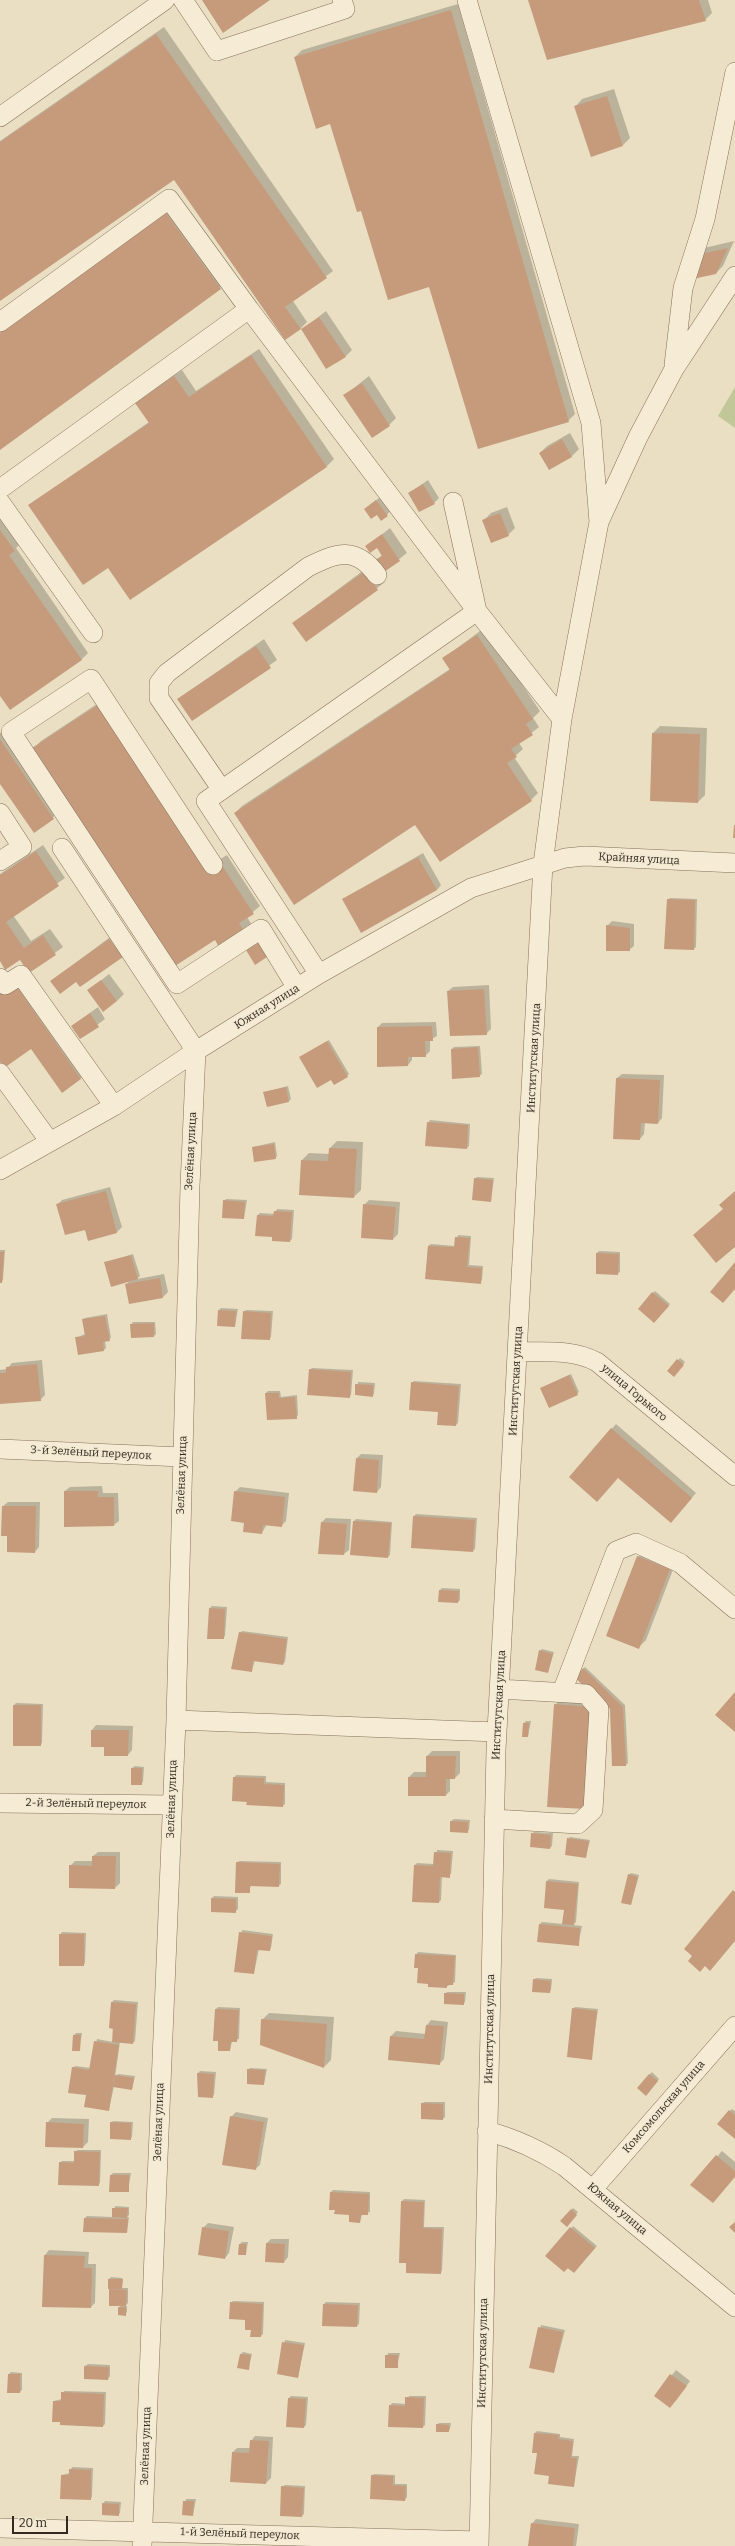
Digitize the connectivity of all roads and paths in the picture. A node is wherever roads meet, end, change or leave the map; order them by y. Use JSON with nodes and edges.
{"nodes":[{"id":1,"x":165,"y":0,"type":"edge"},
{"id":2,"x":183,"y":0,"type":"edge"},
{"id":3,"x":342,"y":0,"type":"edge"},
{"id":4,"x":467,"y":0,"type":"edge"},
{"id":5,"x":735,"y":72,"type":"edge"},
{"id":6,"x":0,"y":118,"type":"edge"},
{"id":7,"x":735,"y":276,"type":"edge"},
{"id":8,"x":249,"y":309,"type":"junction"},
{"id":9,"x":0,"y":322,"type":"edge"},
{"id":10,"x":674,"y":369,"type":"junction"},
{"id":11,"x":0,"y":489,"type":"edge"},
{"id":12,"x":0,"y":502,"type":"edge"},
{"id":13,"x":453,"y":502,"type":"dead end"},
{"id":14,"x":599,"y":522,"type":"junction"},
{"id":15,"x":377,"y":575,"type":"dead end"},
{"id":16,"x":477,"y":611,"type":"junction"},
{"id":17,"x":94,"y":632,"type":"dead end"},
{"id":18,"x":562,"y":719,"type":"junction"},
{"id":19,"x":222,"y":790,"type":"junction"},
{"id":20,"x":0,"y":813,"type":"edge"},
{"id":21,"x":62,"y":848,"type":"dead end"},
{"id":22,"x":0,"y":861,"type":"edge"},
{"id":23,"x":735,"y":863,"type":"edge"},
{"id":24,"x":543,"y":864,"type":"junction"},
{"id":25,"x":213,"y":865,"type":"dead end"},
{"id":26,"x":319,"y":974,"type":"junction"},
{"id":27,"x":0,"y":978,"type":"edge"},
{"id":28,"x":297,"y":988,"type":"junction"},
{"id":29,"x":196,"y":1051,"type":"junction"},
{"id":30,"x":0,"y":1073,"type":"edge"},
{"id":31,"x":114,"y":1106,"type":"junction"},
{"id":32,"x":50,"y":1142,"type":"junction"},
{"id":33,"x":0,"y":1170,"type":"edge"},
{"id":34,"x":517,"y":1352,"type":"junction"},
{"id":35,"x":0,"y":1449,"type":"edge"},
{"id":36,"x":182,"y":1457,"type":"junction"},
{"id":37,"x":735,"y":1475,"type":"edge"},
{"id":38,"x":735,"y":1609,"type":"edge"},
{"id":39,"x":499,"y":1689,"type":"junction"},
{"id":40,"x":562,"y":1692,"type":"junction"},
{"id":41,"x":176,"y":1720,"type":"junction"},
{"id":42,"x":497,"y":1732,"type":"junction"},
{"id":43,"x":0,"y":1803,"type":"edge"},
{"id":44,"x":172,"y":1805,"type":"junction"},
{"id":45,"x":494,"y":1819,"type":"junction"},
{"id":46,"x":735,"y":2026,"type":"edge"},
{"id":47,"x":487,"y":2131,"type":"junction"},
{"id":48,"x":592,"y":2189,"type":"junction"},
{"id":49,"x":735,"y":2307,"type":"edge"},
{"id":50,"x":0,"y":2528,"type":"edge"},
{"id":51,"x":142,"y":2538,"type":"edge"},
{"id":52,"x":479,"y":2543,"type":"edge"}],
"edges":[{"from":1,"to":6,"type":"street"},
{"from":2,"to":3,"type":"street"},
{"from":4,"to":14,"type":"street"},
{"from":5,"to":10,"type":"street"},
{"from":7,"to":10,"type":"street"},
{"from":8,"to":9,"type":"street"},
{"from":8,"to":11,"type":"street"},
{"from":8,"to":16,"type":"street"},
{"from":10,"to":14,"type":"street"},
{"from":12,"to":17,"type":"street"},
{"from":13,"to":16,"type":"street"},
{"from":14,"to":18,"type":"street","name":"Институтская улица"},
{"from":15,"to":19,"type":"street"},
{"from":16,"to":18,"type":"street"},
{"from":16,"to":19,"type":"street"},
{"from":18,"to":24,"type":"street","name":"Институтская улица"},
{"from":19,"to":26,"type":"street"},
{"from":20,"to":22,"type":"street"},
{"from":21,"to":29,"type":"street"},
{"from":23,"to":24,"type":"street","name":"Крайняя улица"},
{"from":24,"to":26,"type":"street","name":"Южная улица"},
{"from":24,"to":34,"type":"street","name":"Институтская улица"},
{"from":25,"to":28,"type":"street"},
{"from":26,"to":28,"type":"street","name":"Южная улица"},
{"from":27,"to":31,"type":"street"},
{"from":28,"to":29,"type":"street","name":"Южная улица"},
{"from":29,"to":31,"type":"street","name":"Южная улица"},
{"from":29,"to":36,"type":"street","name":"Зелёная улица"},
{"from":30,"to":32,"type":"street"},
{"from":31,"to":32,"type":"street","name":"Южная улица"},
{"from":32,"to":33,"type":"street","name":"Южная улица"},
{"from":34,"to":37,"type":"street","name":"улица Горького"},
{"from":34,"to":39,"type":"street","name":"Институтская улица"},
{"from":35,"to":36,"type":"street","name":"3-й Зелёный переулок"},
{"from":36,"to":41,"type":"street","name":"Зелёная улица"},
{"from":38,"to":40,"type":"street"},
{"from":39,"to":40,"type":"street"},
{"from":39,"to":42,"type":"street","name":"Институтская улица"},
{"from":40,"to":45,"type":"street"},
{"from":41,"to":42,"type":"street"},
{"from":41,"to":44,"type":"street","name":"Зелёная улица"},
{"from":42,"to":45,"type":"street","name":"Институтская улица"},
{"from":43,"to":44,"type":"street","name":"2-й Зелёный переулок"},
{"from":44,"to":51,"type":"street","name":"Зелёная улица"},
{"from":45,"to":47,"type":"street","name":"Институтская улица"},
{"from":46,"to":48,"type":"street","name":"Комсомольская улица"},
{"from":47,"to":48,"type":"street","name":"Южная улица"},
{"from":47,"to":52,"type":"street","name":"Институтская улица"},
{"from":48,"to":49,"type":"street","name":"Южная улица"},
{"from":50,"to":51,"type":"street","name":"1-й Зелёный переулок"},
{"from":51,"to":52,"type":"street","name":"1-й Зелёный переулок"}]}
